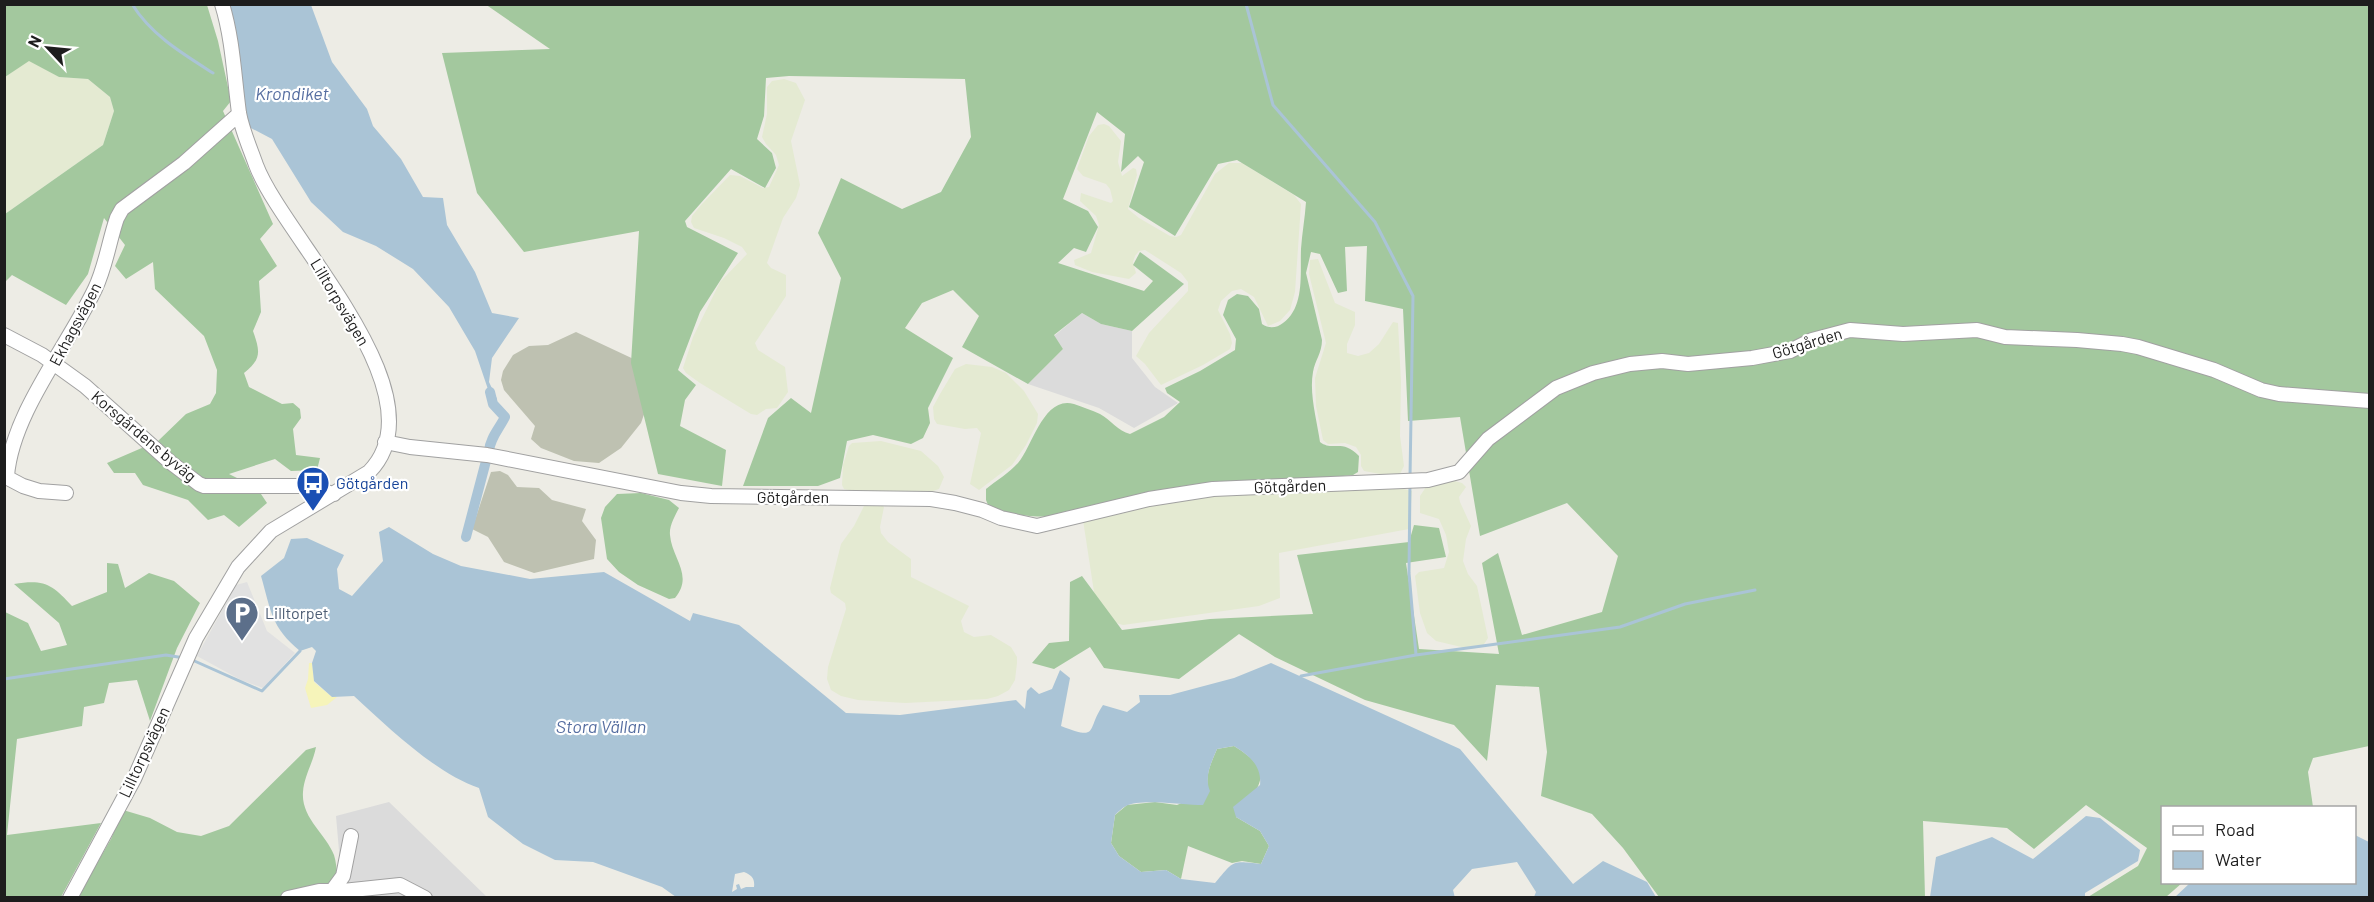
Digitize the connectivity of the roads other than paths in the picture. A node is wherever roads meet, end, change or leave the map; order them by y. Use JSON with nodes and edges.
{"nodes":[{"id":1,"x":222,"y":4,"type":"edge"},
{"id":2,"x":239,"y":114,"type":"junction"},
{"id":3,"x":4,"y":335,"type":"edge"},
{"id":4,"x":53,"y":365,"type":"junction"},
{"id":5,"x":2370,"y":401,"type":"edge"},
{"id":6,"x":386,"y":442,"type":"junction"},
{"id":7,"x":6,"y":476,"type":"edge"},
{"id":8,"x":66,"y":493,"type":"dead end"},
{"id":9,"x":334,"y":494,"type":"junction"},
{"id":10,"x":351,"y":836,"type":"dead end"},
{"id":11,"x":332,"y":891,"type":"junction"},
{"id":12,"x":70,"y":897,"type":"edge"},
{"id":13,"x":288,"y":897,"type":"edge"},
{"id":14,"x":425,"y":897,"type":"edge"}],
"edges":[{"from":1,"to":2,"type":"street","name":"Lilltorpsvägen"},
{"from":2,"to":4,"type":"street","name":"Ekhagsvägen"},
{"from":2,"to":6,"type":"street","name":"Lilltorpsvägen"},
{"from":3,"to":4,"type":"street","name":"Korsgårdens byväg"},
{"from":4,"to":7,"type":"street","name":"Ekhagsvägen"},
{"from":4,"to":9,"type":"street","name":"Korsgårdens byväg"},
{"from":5,"to":6,"type":"street","name":"Götgården"},
{"from":6,"to":9,"type":"street","name":"Lilltorpsvägen"},
{"from":7,"to":8,"type":"street","name":"Ekhagsvägen"},
{"from":9,"to":12,"type":"street","name":"Lilltorpsvägen"},
{"from":10,"to":11,"type":"street"},
{"from":11,"to":13,"type":"street"},
{"from":11,"to":14,"type":"street"}]}
